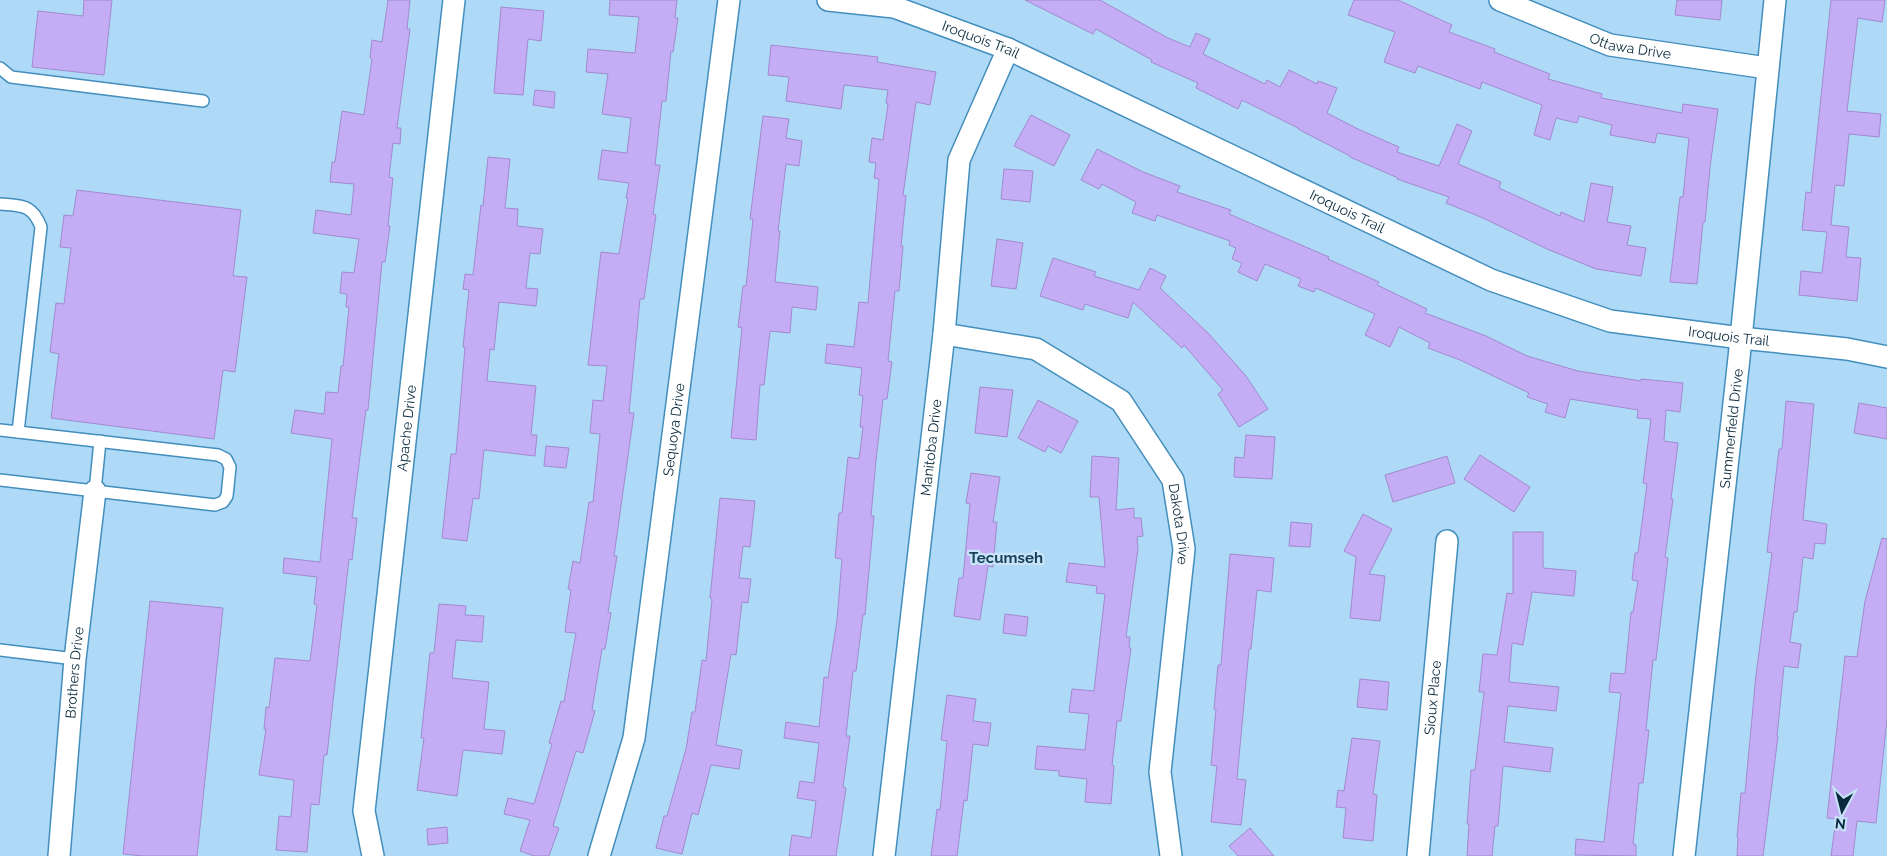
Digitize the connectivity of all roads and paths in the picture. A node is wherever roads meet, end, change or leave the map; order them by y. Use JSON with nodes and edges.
{"nodes":[{"id":1,"x":454,"y":0,"type":"edge"},
{"id":2,"x":729,"y":0,"type":"edge"},
{"id":3,"x":828,"y":0,"type":"edge"},
{"id":4,"x":1500,"y":0,"type":"edge"},
{"id":5,"x":1774,"y":0,"type":"edge"},
{"id":6,"x":1008,"y":49,"type":"junction"},
{"id":7,"x":0,"y":68,"type":"edge"},
{"id":8,"x":1767,"y":68,"type":"junction"},
{"id":9,"x":203,"y":101,"type":"dead end"},
{"id":10,"x":0,"y":204,"type":"edge"},
{"id":11,"x":944,"y":334,"type":"junction"},
{"id":12,"x":1741,"y":338,"type":"junction"},
{"id":13,"x":1887,"y":357,"type":"edge"},
{"id":14,"x":0,"y":430,"type":"edge"},
{"id":15,"x":18,"y":432,"type":"junction"},
{"id":16,"x":100,"y":441,"type":"junction"},
{"id":17,"x":0,"y":480,"type":"edge"},
{"id":18,"x":95,"y":491,"type":"junction"},
{"id":19,"x":1447,"y":541,"type":"dead end"},
{"id":20,"x":0,"y":650,"type":"edge"},
{"id":21,"x":75,"y":659,"type":"junction"},
{"id":22,"x":59,"y":856,"type":"edge"},
{"id":23,"x":374,"y":856,"type":"edge"},
{"id":24,"x":599,"y":856,"type":"edge"},
{"id":25,"x":884,"y":856,"type":"edge"},
{"id":26,"x":1170,"y":856,"type":"edge"},
{"id":27,"x":1418,"y":856,"type":"edge"},
{"id":28,"x":1684,"y":856,"type":"edge"}],
"edges":[{"from":1,"to":23,"type":"street","name":"Apache Drive"},
{"from":2,"to":24,"type":"street","name":"Sequoya Drive"},
{"from":3,"to":6,"type":"street","name":"Iroquois Trail"},
{"from":4,"to":8,"type":"street","name":"Ottawa Drive"},
{"from":5,"to":8,"type":"street","name":"Summerfield Drive"},
{"from":6,"to":11,"type":"street","name":"Manitoba Drive"},
{"from":6,"to":12,"type":"street","name":"Iroquois Trail"},
{"from":7,"to":9,"type":"lane"},
{"from":8,"to":12,"type":"street","name":"Summerfield Drive"},
{"from":10,"to":15,"type":"lane"},
{"from":11,"to":25,"type":"street","name":"Manitoba Drive"},
{"from":11,"to":26,"type":"street","name":"Dakota Drive"},
{"from":12,"to":13,"type":"street","name":"Iroquois Trail"},
{"from":12,"to":28,"type":"street","name":"Summerfield Drive"},
{"from":14,"to":15,"type":"lane"},
{"from":15,"to":16,"type":"lane"},
{"from":16,"to":18,"type":"lane"},
{"from":16,"to":18,"type":"lane"},
{"from":17,"to":18,"type":"lane"},
{"from":18,"to":21,"type":"street","name":"Brothers Drive"},
{"from":19,"to":27,"type":"street","name":"Sioux Place"},
{"from":20,"to":21,"type":"lane"},
{"from":21,"to":22,"type":"street","name":"Brothers Drive"}]}
